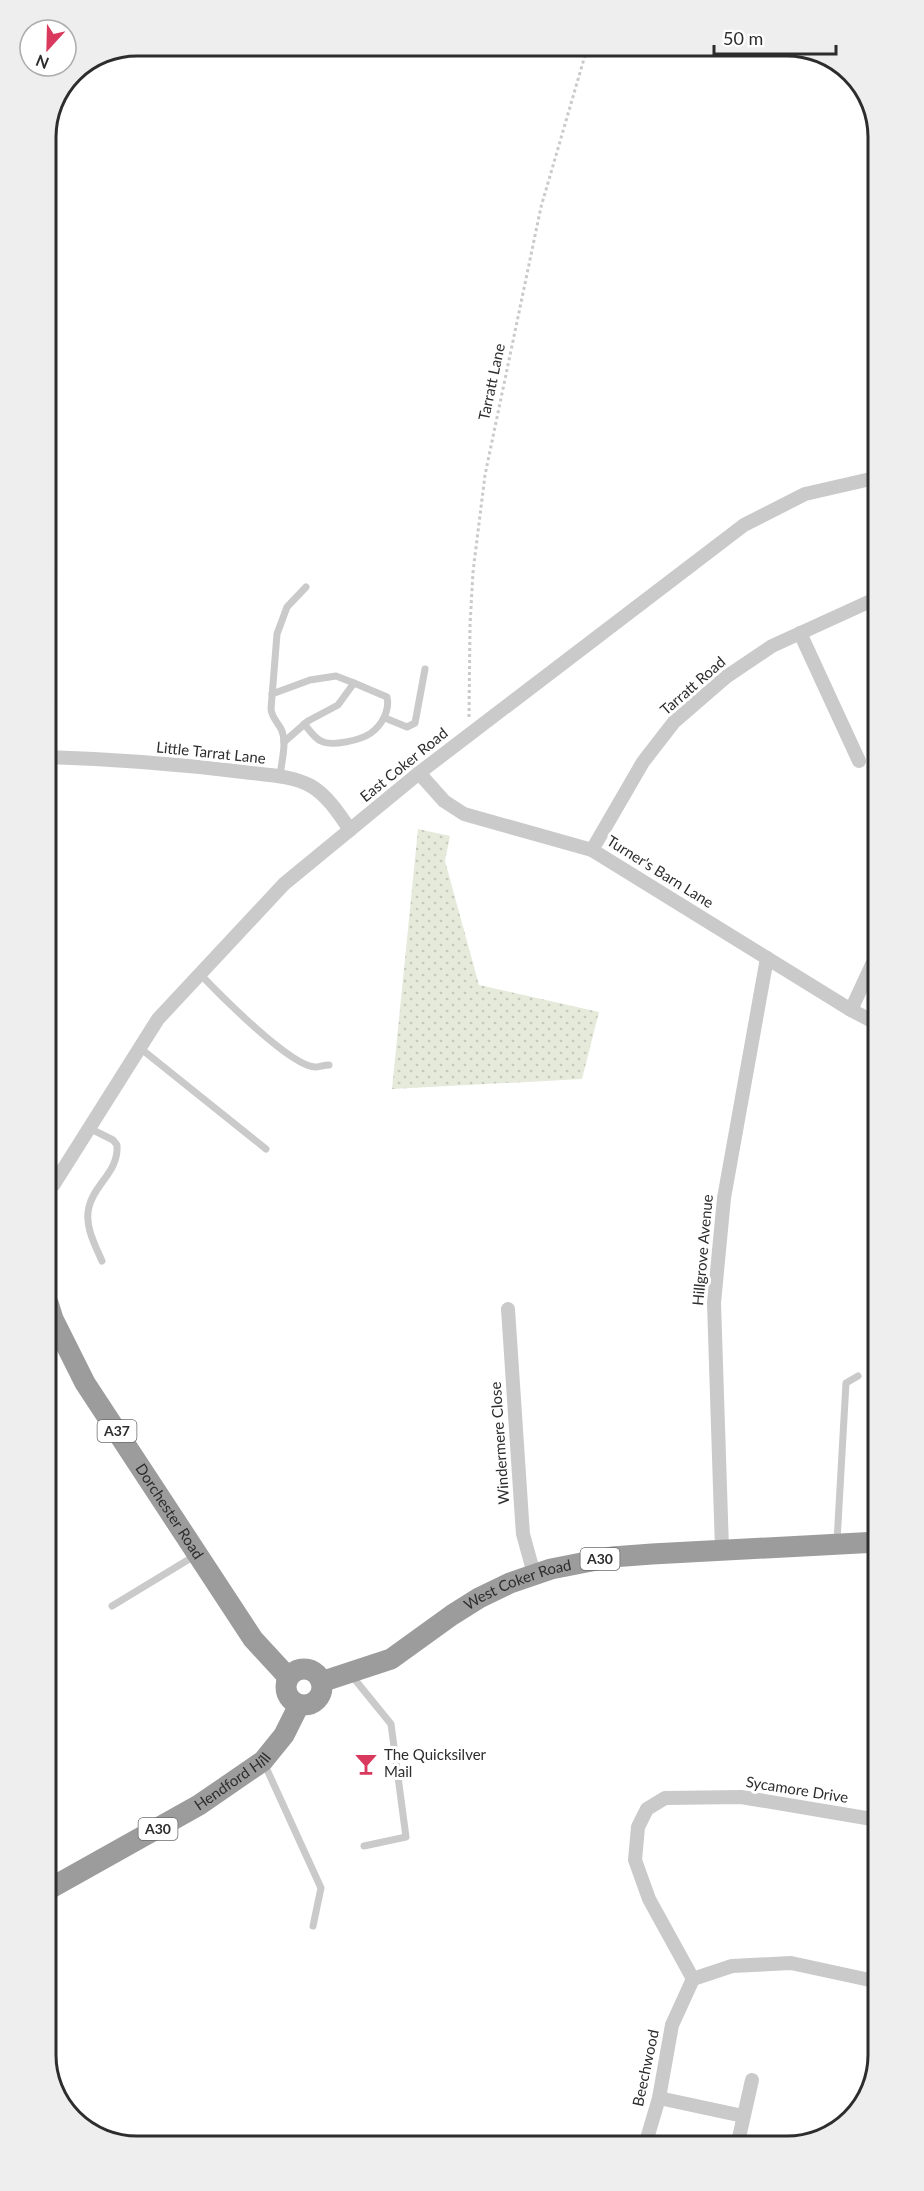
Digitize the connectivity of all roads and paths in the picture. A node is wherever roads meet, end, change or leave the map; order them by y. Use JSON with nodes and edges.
{"nodes":[{"id":1,"x":585,"y":56,"type":"edge"},
{"id":2,"x":868,"y":480,"type":"edge"},
{"id":3,"x":306,"y":587,"type":"dead end"},
{"id":4,"x":868,"y":602,"type":"edge"},
{"id":5,"x":800,"y":633,"type":"junction"},
{"id":6,"x":425,"y":669,"type":"dead end"},
{"id":7,"x":354,"y":683,"type":"junction"},
{"id":8,"x":272,"y":694,"type":"junction"},
{"id":9,"x":385,"y":718,"type":"junction"},
{"id":10,"x":304,"y":724,"type":"junction"},
{"id":11,"x":474,"y":731,"type":"junction"},
{"id":12,"x":284,"y":741,"type":"junction"},
{"id":13,"x":56,"y":757,"type":"edge"},
{"id":14,"x":859,"y":761,"type":"dead end"},
{"id":15,"x":420,"y":773,"type":"junction"},
{"id":16,"x":279,"y":777,"type":"junction"},
{"id":17,"x":350,"y":830,"type":"junction"},
{"id":18,"x":592,"y":850,"type":"junction"},
{"id":19,"x":767,"y":958,"type":"junction"},
{"id":20,"x":868,"y":973,"type":"edge"},
{"id":21,"x":200,"y":974,"type":"junction"},
{"id":22,"x":851,"y":1010,"type":"junction"},
{"id":23,"x":868,"y":1019,"type":"edge"},
{"id":24,"x":140,"y":1048,"type":"junction"},
{"id":25,"x":329,"y":1065,"type":"dead end"},
{"id":26,"x":89,"y":1128,"type":"junction"},
{"id":27,"x":266,"y":1149,"type":"dead end"},
{"id":28,"x":56,"y":1181,"type":"edge"},
{"id":29,"x":102,"y":1261,"type":"dead end"},
{"id":30,"x":508,"y":1309,"type":"dead end"},
{"id":31,"x":56,"y":1325,"type":"edge"},
{"id":32,"x":858,"y":1376,"type":"dead end"},
{"id":33,"x":868,"y":1542,"type":"edge"},
{"id":34,"x":837,"y":1544,"type":"junction"},
{"id":35,"x":722,"y":1549,"type":"junction"},
{"id":36,"x":198,"y":1553,"type":"junction"},
{"id":37,"x":534,"y":1574,"type":"junction"},
{"id":38,"x":112,"y":1606,"type":"dead end"},
{"id":39,"x":350,"y":1674,"type":"junction"},
{"id":40,"x":288,"y":1677,"type":"junction"},
{"id":41,"x":321,"y":1682,"type":"junction"},
{"id":42,"x":299,"y":1705,"type":"junction"},
{"id":43,"x":263,"y":1761,"type":"junction"},
{"id":44,"x":868,"y":1818,"type":"edge"},
{"id":45,"x":364,"y":1846,"type":"dead end"},
{"id":46,"x":56,"y":1885,"type":"edge"},
{"id":47,"x":313,"y":1926,"type":"dead end"},
{"id":48,"x":693,"y":1979,"type":"junction"},
{"id":49,"x":868,"y":1980,"type":"edge"},
{"id":50,"x":752,"y":2080,"type":"dead end"},
{"id":51,"x":659,"y":2098,"type":"junction"},
{"id":52,"x":743,"y":2116,"type":"junction"},
{"id":53,"x":648,"y":2136,"type":"edge"},
{"id":54,"x":739,"y":2136,"type":"edge"}],
"edges":[{"from":1,"to":11,"type":"path","name":"Tarratt Lane"},
{"from":2,"to":11,"type":"street","name":"East Coker Road"},
{"from":3,"to":8,"type":"lane"},
{"from":4,"to":5,"type":"street","name":"Tarratt Road"},
{"from":5,"to":14,"type":"street"},
{"from":5,"to":18,"type":"street","name":"Tarratt Road"},
{"from":6,"to":9,"type":"lane"},
{"from":7,"to":8,"type":"lane"},
{"from":7,"to":9,"type":"lane"},
{"from":7,"to":10,"type":"lane"},
{"from":8,"to":12,"type":"lane"},
{"from":9,"to":10,"type":"lane"},
{"from":10,"to":12,"type":"lane"},
{"from":11,"to":15,"type":"street","name":"East Coker Road"},
{"from":12,"to":16,"type":"lane"},
{"from":13,"to":16,"type":"street","name":"Little Tarrat Lane"},
{"from":15,"to":17,"type":"street","name":"East Coker Road"},
{"from":15,"to":18,"type":"street","name":"Turner's Barn Lane"},
{"from":16,"to":17,"type":"street","name":"Little Tarrat Lane"},
{"from":17,"to":21,"type":"street","name":"East Coker Road"},
{"from":18,"to":19,"type":"street","name":"Turner's Barn Lane"},
{"from":19,"to":22,"type":"street","name":"Turner's Barn Lane"},
{"from":19,"to":35,"type":"street","name":"Hillgrove Avenue"},
{"from":20,"to":22,"type":"street"},
{"from":21,"to":24,"type":"street","name":"East Coker Road"},
{"from":21,"to":25,"type":"lane"},
{"from":22,"to":23,"type":"street","name":"Turner's Barn Lane"},
{"from":24,"to":26,"type":"street","name":"East Coker Road"},
{"from":24,"to":27,"type":"lane"},
{"from":26,"to":28,"type":"street","name":"East Coker Road"},
{"from":26,"to":29,"type":"lane"},
{"from":30,"to":37,"type":"street","name":"Windermere Close"},
{"from":31,"to":36,"type":"highway","name":"Dorchester Road","number":"A37"},
{"from":32,"to":34,"type":"lane"},
{"from":33,"to":34,"type":"highway","name":"West Coker Road","number":"A30"},
{"from":34,"to":35,"type":"highway","name":"West Coker Road","number":"A30"},
{"from":35,"to":37,"type":"highway","name":"West Coker Road","number":"A30"},
{"from":36,"to":38,"type":"lane"},
{"from":36,"to":40,"type":"highway","name":"Dorchester Road","number":"A37"},
{"from":37,"to":39,"type":"highway","name":"West Coker Road","number":"A30"},
{"from":39,"to":41,"type":"highway","name":"West Coker Road","number":"A30"},
{"from":39,"to":45,"type":"lane"},
{"from":40,"to":41,"type":"highway"},
{"from":40,"to":42,"type":"highway"},
{"from":41,"to":42,"type":"highway"},
{"from":42,"to":43,"type":"highway","name":"Hendford Hill","number":"A30"},
{"from":43,"to":46,"type":"highway","name":"Hendford Hill","number":"A30"},
{"from":43,"to":47,"type":"lane"},
{"from":44,"to":48,"type":"street","name":"Sycamore Drive"},
{"from":48,"to":49,"type":"street"},
{"from":48,"to":51,"type":"street","name":"Beechwood"},
{"from":50,"to":52,"type":"street"},
{"from":51,"to":52,"type":"street"},
{"from":51,"to":53,"type":"street","name":"Beechwood"},
{"from":52,"to":54,"type":"street"}]}
